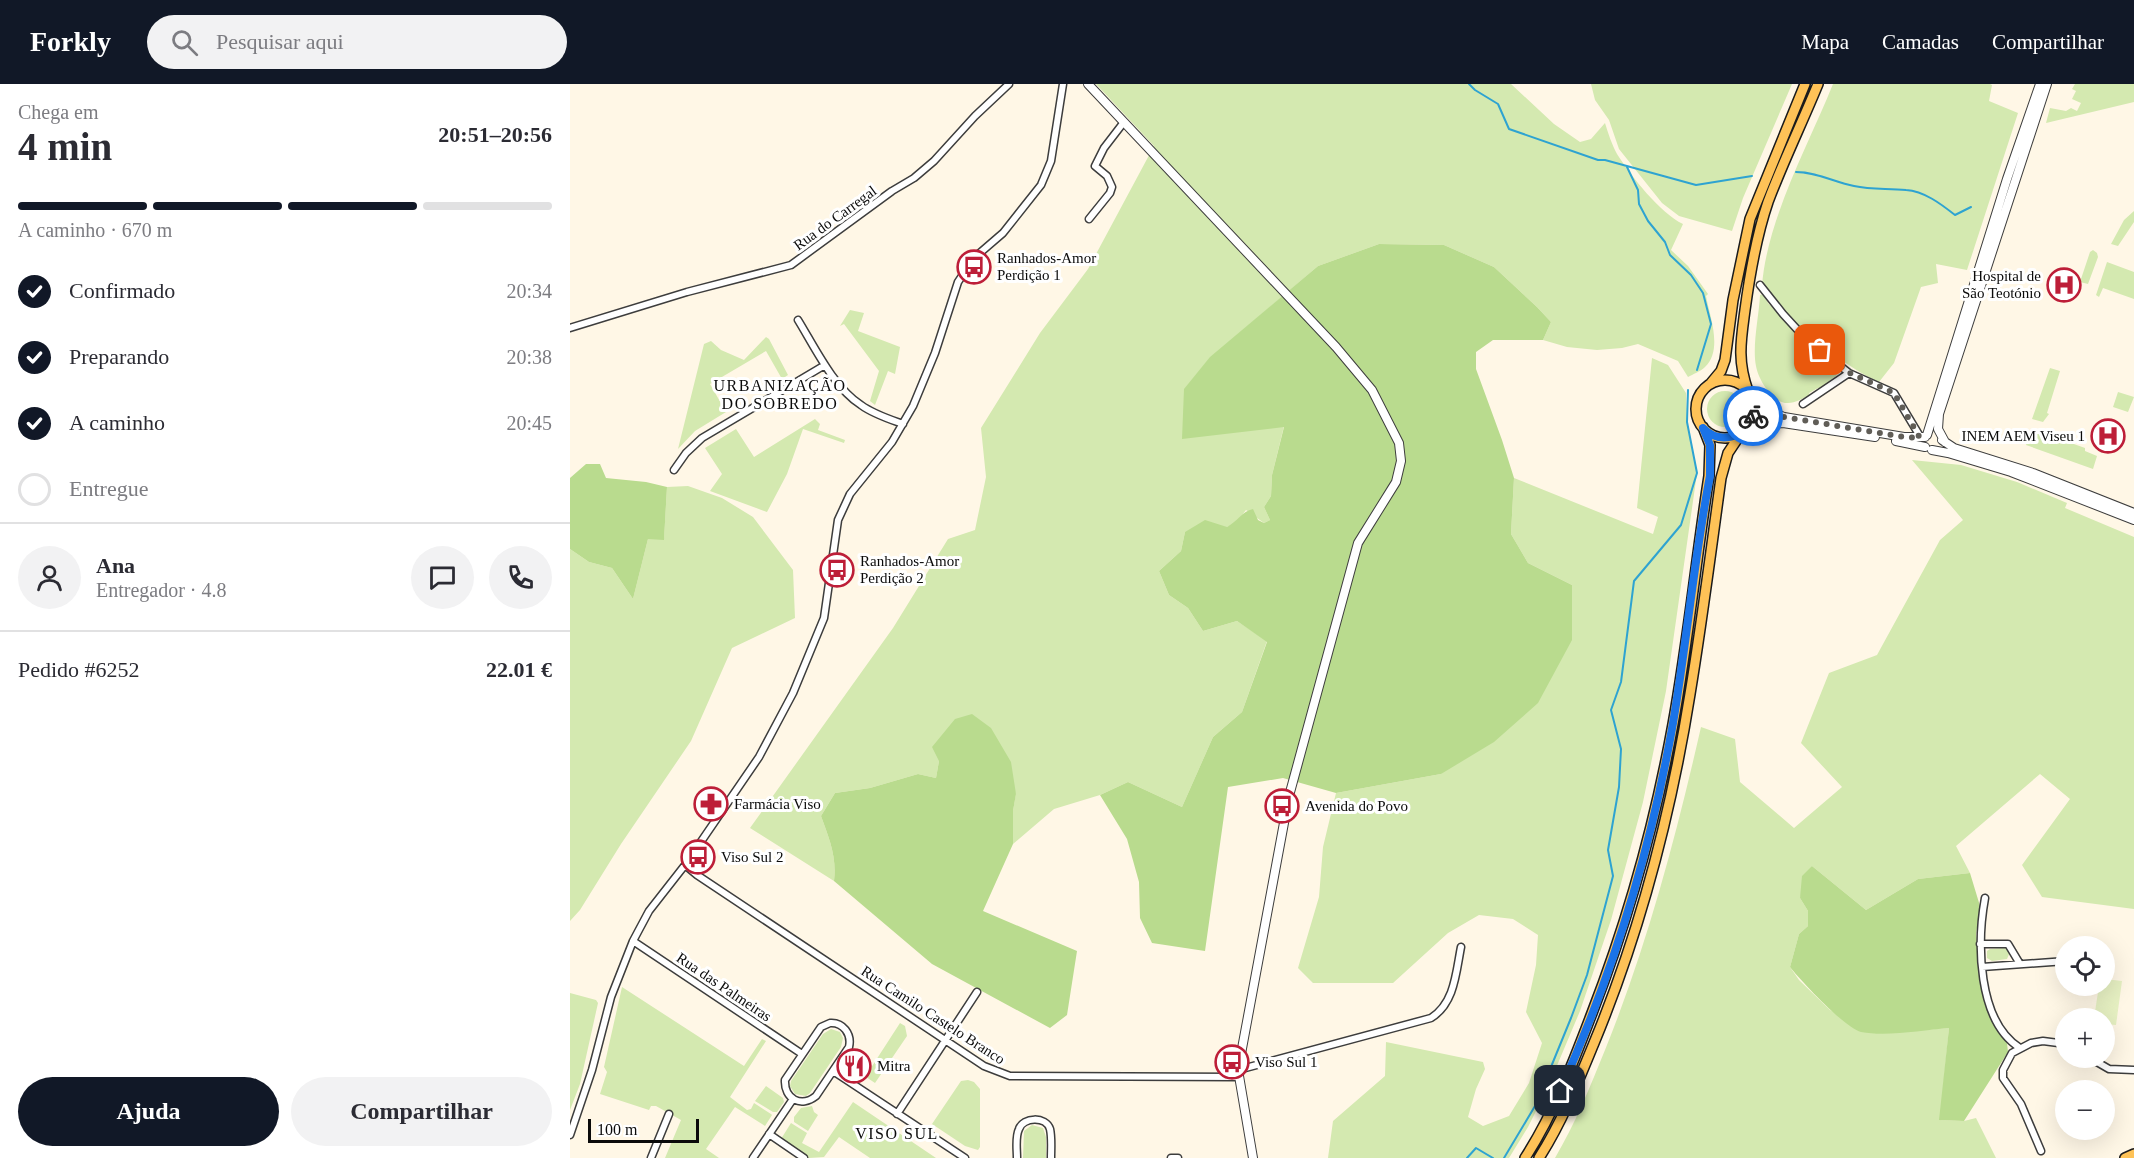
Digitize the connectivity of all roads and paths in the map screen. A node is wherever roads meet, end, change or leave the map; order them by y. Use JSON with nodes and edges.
{"nodes":[{"id":1,"x":1063,"y":84,"type":"edge"},
{"id":2,"x":1088,"y":84,"type":"edge"},
{"id":3,"x":1805,"y":84,"type":"edge"},
{"id":4,"x":1818,"y":84,"type":"edge"},
{"id":5,"x":2040,"y":84,"type":"edge"},
{"id":6,"x":2047,"y":84,"type":"edge"},
{"id":7,"x":1006,"y":85,"type":"edge"},
{"id":8,"x":1124,"y":122,"type":"junction"},
{"id":9,"x":1089,"y":219,"type":"dead end"},
{"id":10,"x":1760,"y":285,"type":"dead end"},
{"id":11,"x":798,"y":320,"type":"dead end"},
{"id":12,"x":570,"y":328,"type":"edge"},
{"id":13,"x":825,"y":365,"type":"junction"},
{"id":14,"x":1850,"y":373,"type":"junction"},
{"id":15,"x":1711,"y":383,"type":"junction"},
{"id":16,"x":1750,"y":395,"type":"junction"},
{"id":17,"x":1803,"y":404,"type":"dead end"},
{"id":18,"x":903,"y":424,"type":"junction"},
{"id":19,"x":1703,"y":428,"type":"junction"},
{"id":20,"x":1745,"y":429,"type":"junction"},
{"id":21,"x":1924,"y":437,"type":"junction"},
{"id":22,"x":1942,"y":440,"type":"junction"},
{"id":23,"x":1929,"y":448,"type":"junction"},
{"id":24,"x":674,"y":471,"type":"dead end"},
{"id":25,"x":2134,"y":513,"type":"edge"},
{"id":26,"x":2134,"y":520,"type":"edge"},
{"id":27,"x":685,"y":865,"type":"junction"},
{"id":28,"x":1984,"y":898,"type":"dead end"},
{"id":29,"x":633,"y":941,"type":"junction"},
{"id":30,"x":1980,"y":944,"type":"junction"},
{"id":31,"x":1461,"y":947,"type":"dead end"},
{"id":32,"x":2055,"y":962,"type":"edge"},
{"id":33,"x":2019,"y":964,"type":"junction"},
{"id":34,"x":1982,"y":967,"type":"junction"},
{"id":35,"x":977,"y":992,"type":"dead end"},
{"id":36,"x":946,"y":1040,"type":"junction"},
{"id":37,"x":2055,"y":1043,"type":"edge"},
{"id":38,"x":2020,"y":1048,"type":"junction"},
{"id":39,"x":802,"y":1054,"type":"junction"},
{"id":40,"x":2107,"y":1068,"type":"edge"},
{"id":41,"x":2134,"y":1070,"type":"edge"},
{"id":42,"x":832,"y":1071,"type":"junction"},
{"id":43,"x":1238,"y":1073,"type":"junction"},
{"id":44,"x":793,"y":1099,"type":"junction"},
{"id":45,"x":669,"y":1114,"type":"dead end"},
{"id":46,"x":897,"y":1114,"type":"junction"},
{"id":47,"x":769,"y":1134,"type":"junction"},
{"id":48,"x":570,"y":1135,"type":"edge"},
{"id":49,"x":2041,"y":1151,"type":"dead end"},
{"id":50,"x":2134,"y":1154,"type":"edge"},
{"id":51,"x":651,"y":1158,"type":"edge"},
{"id":52,"x":753,"y":1158,"type":"edge"},
{"id":53,"x":804,"y":1158,"type":"edge"},
{"id":54,"x":965,"y":1158,"type":"edge"},
{"id":55,"x":1017,"y":1158,"type":"edge"},
{"id":56,"x":1050,"y":1158,"type":"edge"},
{"id":57,"x":1171,"y":1158,"type":"edge"},
{"id":58,"x":1178,"y":1158,"type":"edge"},
{"id":59,"x":1253,"y":1158,"type":"edge"},
{"id":60,"x":1525,"y":1158,"type":"edge"},
{"id":61,"x":1539,"y":1158,"type":"edge"},
{"id":62,"x":2125,"y":1158,"type":"edge"}],
"edges":[{"from":1,"to":18,"type":"street"},
{"from":2,"to":8,"type":"street"},
{"from":3,"to":15,"type":"main road"},
{"from":4,"to":16,"type":"main road"},
{"from":5,"to":21,"type":"street"},
{"from":6,"to":22,"type":"street"},
{"from":7,"to":12,"type":"street","name":"Rua do Carregal"},
{"from":8,"to":9,"type":"street"},
{"from":8,"to":43,"type":"street"},
{"from":10,"to":14,"type":"street"},
{"from":11,"to":13,"type":"street"},
{"from":13,"to":18,"type":"street"},
{"from":13,"to":24,"type":"street"},
{"from":14,"to":17,"type":"street"},
{"from":14,"to":21,"type":"street"},
{"from":15,"to":16,"type":"main road"},
{"from":15,"to":19,"type":"main road"},
{"from":16,"to":20,"type":"main road"},
{"from":16,"to":21,"type":"street"},
{"from":18,"to":27,"type":"street"},
{"from":19,"to":20,"type":"main road"},
{"from":19,"to":60,"type":"main road"},
{"from":20,"to":23,"type":"street"},
{"from":20,"to":61,"type":"main road"},
{"from":21,"to":22,"type":"street"},
{"from":21,"to":23,"type":"street"},
{"from":22,"to":23,"type":"street"},
{"from":22,"to":25,"type":"street"},
{"from":23,"to":26,"type":"street"},
{"from":27,"to":29,"type":"street"},
{"from":27,"to":36,"type":"street","name":"Rua Camilo Castelo Branco"},
{"from":28,"to":30,"type":"street"},
{"from":29,"to":39,"type":"street","name":"Rua das Palmeiras"},
{"from":29,"to":48,"type":"street"},
{"from":30,"to":33,"type":"street"},
{"from":30,"to":34,"type":"street"},
{"from":31,"to":43,"type":"street","name":"Rua Camilo Castelo Branco"},
{"from":32,"to":33,"type":"street"},
{"from":33,"to":34,"type":"street"},
{"from":34,"to":38,"type":"street"},
{"from":35,"to":36,"type":"street"},
{"from":36,"to":43,"type":"street","name":"Rua Camilo Castelo Branco"},
{"from":36,"to":46,"type":"street"},
{"from":37,"to":38,"type":"street"},
{"from":38,"to":49,"type":"street"},
{"from":39,"to":42,"type":"street"},
{"from":39,"to":44,"type":"street"},
{"from":40,"to":41,"type":"street"},
{"from":42,"to":44,"type":"street"},
{"from":42,"to":46,"type":"street"},
{"from":43,"to":59,"type":"street"},
{"from":44,"to":47,"type":"street"},
{"from":45,"to":51,"type":"street"},
{"from":46,"to":54,"type":"street"},
{"from":47,"to":52,"type":"street"},
{"from":47,"to":53,"type":"street"},
{"from":50,"to":62,"type":"main road"},
{"from":55,"to":56,"type":"street"},
{"from":57,"to":58,"type":"street"}]}
